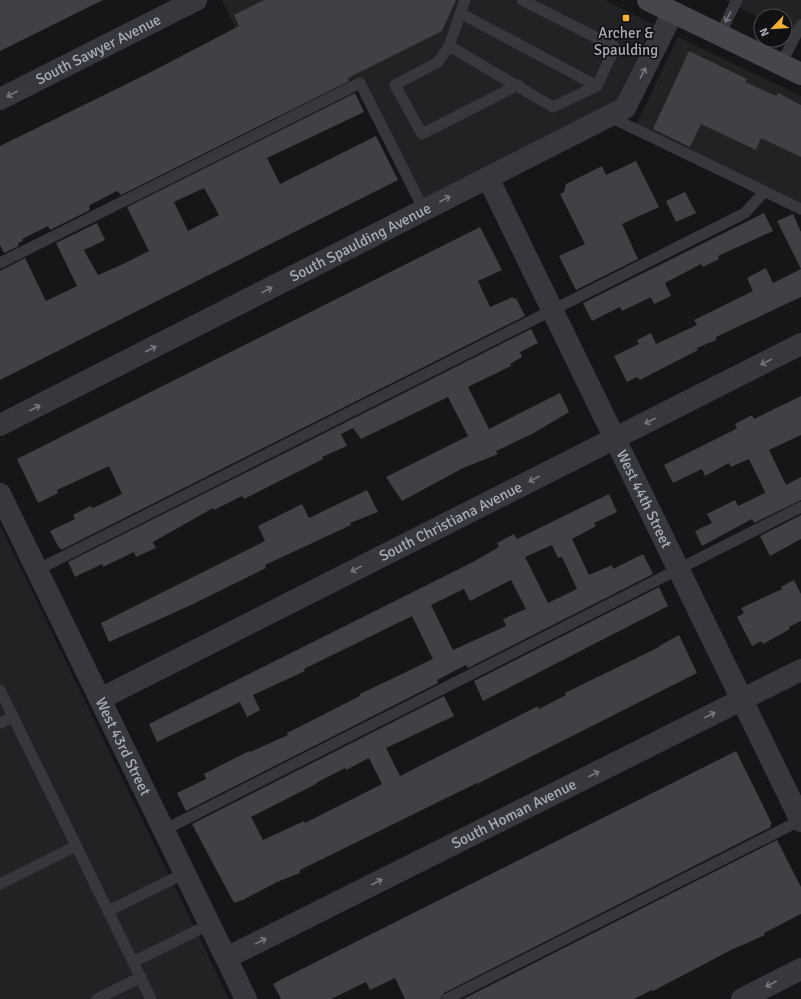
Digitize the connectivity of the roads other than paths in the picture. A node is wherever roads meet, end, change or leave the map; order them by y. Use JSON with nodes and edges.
{"nodes":[{"id":1,"x":196,"y":0,"type":"edge"},
{"id":2,"x":464,"y":0,"type":"edge"},
{"id":3,"x":522,"y":0,"type":"edge"},
{"id":4,"x":648,"y":0,"type":"edge"},
{"id":5,"x":737,"y":0,"type":"edge"},
{"id":6,"x":674,"y":12,"type":"junction"},
{"id":7,"x":460,"y":13,"type":"junction"},
{"id":8,"x":801,"y":25,"type":"edge"},
{"id":9,"x":720,"y":34,"type":"junction"},
{"id":10,"x":449,"y":46,"type":"junction"},
{"id":11,"x":781,"y":64,"type":"junction"},
{"id":12,"x":801,"y":74,"type":"edge"},
{"id":13,"x":518,"y":85,"type":"junction"},
{"id":14,"x":597,"y":86,"type":"junction"},
{"id":15,"x":0,"y":99,"type":"edge"},
{"id":16,"x":608,"y":116,"type":"junction"},
{"id":17,"x":488,"y":178,"type":"junction"},
{"id":18,"x":765,"y":192,"type":"junction"},
{"id":19,"x":801,"y":209,"type":"edge"},
{"id":20,"x":424,"y":210,"type":"junction"},
{"id":21,"x":0,"y":263,"type":"edge"},
{"id":22,"x":552,"y":310,"type":"junction"},
{"id":23,"x":801,"y":344,"type":"edge"},
{"id":24,"x":0,"y":425,"type":"edge"},
{"id":25,"x":615,"y":439,"type":"junction"},
{"id":26,"x":0,"y":494,"type":"edge"},
{"id":27,"x":801,"y":507,"type":"edge"},
{"id":28,"x":678,"y":569,"type":"junction"},
{"id":29,"x":37,"y":570,"type":"junction"},
{"id":30,"x":801,"y":670,"type":"edge"},
{"id":31,"x":0,"y":690,"type":"edge"},
{"id":32,"x":100,"y":699,"type":"junction"},
{"id":33,"x":742,"y":699,"type":"junction"},
{"id":34,"x":13,"y":717,"type":"junction"},
{"id":35,"x":0,"y":723,"type":"edge"},
{"id":36,"x":801,"y":820,"type":"edge"},
{"id":37,"x":164,"y":830,"type":"junction"},
{"id":38,"x":76,"y":846,"type":"junction"},
{"id":39,"x":185,"y":873,"type":"junction"},
{"id":40,"x":0,"y":884,"type":"edge"},
{"id":41,"x":108,"y":911,"type":"junction"},
{"id":42,"x":210,"y":924,"type":"junction"},
{"id":43,"x":226,"y":958,"type":"junction"},
{"id":44,"x":133,"y":962,"type":"junction"},
{"id":45,"x":801,"y":969,"type":"edge"},
{"id":46,"x":141,"y":977,"type":"junction"},
{"id":47,"x":98,"y":999,"type":"edge"},
{"id":48,"x":152,"y":999,"type":"edge"},
{"id":49,"x":246,"y":999,"type":"edge"},
{"id":50,"x":447,"y":999,"type":"edge"},
{"id":51,"x":742,"y":999,"type":"edge"}],
"edges":[{"from":1,"to":15,"type":"street","name":"South Sawyer Avenue","one_way":true},
{"from":2,"to":7,"type":"lane"},
{"from":3,"to":14,"type":"lane"},
{"from":4,"to":6,"type":"main road"},
{"from":5,"to":9,"type":"lane","one_way":true},
{"from":6,"to":9,"type":"main road"},
{"from":16,"to":6,"type":"street","name":"South Spaulding Avenue","one_way":true},
{"from":7,"to":10,"type":"lane"},
{"from":7,"to":14,"type":"lane"},
{"from":8,"to":11,"type":"lane"},
{"from":9,"to":11,"type":"main road"},
{"from":10,"to":13,"type":"lane"},
{"from":10,"to":13,"type":"lane"},
{"from":11,"to":12,"type":"main road"},
{"from":13,"to":14,"type":"lane"},
{"from":16,"to":17,"type":"street","name":"South Spaulding Avenue"},
{"from":16,"to":18,"type":"lane"},
{"from":20,"to":17,"type":"street","name":"South Spaulding Avenue","one_way":true},
{"from":17,"to":22,"type":"street","name":"West 44th Street"},
{"from":18,"to":19,"type":"lane"},
{"from":18,"to":22,"type":"lane"},
{"from":20,"to":21,"type":"lane"},
{"from":24,"to":20,"type":"street","name":"South Spaulding Avenue","one_way":true},
{"from":22,"to":25,"type":"street","name":"West 44th Street"},
{"from":22,"to":29,"type":"lane"},
{"from":23,"to":25,"type":"street","name":"South Christiana Avenue","one_way":true},
{"from":25,"to":28,"type":"street","name":"West 44th Street"},
{"from":25,"to":32,"type":"street","name":"South Christiana Avenue","one_way":true},
{"from":26,"to":29,"type":"street","name":"West 43rd Street"},
{"from":27,"to":28,"type":"lane"},
{"from":28,"to":33,"type":"street","name":"West 44th Street"},
{"from":28,"to":37,"type":"lane"},
{"from":29,"to":32,"type":"street","name":"West 43rd Street"},
{"from":30,"to":33,"type":"street","name":"South Homan Avenue"},
{"from":31,"to":34,"type":"lane"},
{"from":32,"to":37,"type":"street","name":"West 43rd Street"},
{"from":33,"to":36,"type":"street","name":"West 44th Street"},
{"from":43,"to":33,"type":"street","name":"South Homan Avenue","one_way":true},
{"from":34,"to":35,"type":"lane"},
{"from":34,"to":38,"type":"lane"},
{"from":36,"to":50,"type":"lane"},
{"from":37,"to":39,"type":"street","name":"West 43rd Street"},
{"from":38,"to":40,"type":"lane"},
{"from":38,"to":41,"type":"lane"},
{"from":39,"to":41,"type":"lane"},
{"from":39,"to":42,"type":"street","name":"West 43rd Street"},
{"from":41,"to":44,"type":"lane"},
{"from":42,"to":43,"type":"street","name":"West 43rd Street"},
{"from":42,"to":44,"type":"lane"},
{"from":43,"to":49,"type":"street","name":"West 43rd Street"},
{"from":44,"to":46,"type":"lane"},
{"from":45,"to":51,"type":"street","one_way":true},
{"from":46,"to":47,"type":"lane"},
{"from":46,"to":48,"type":"lane"}]}
